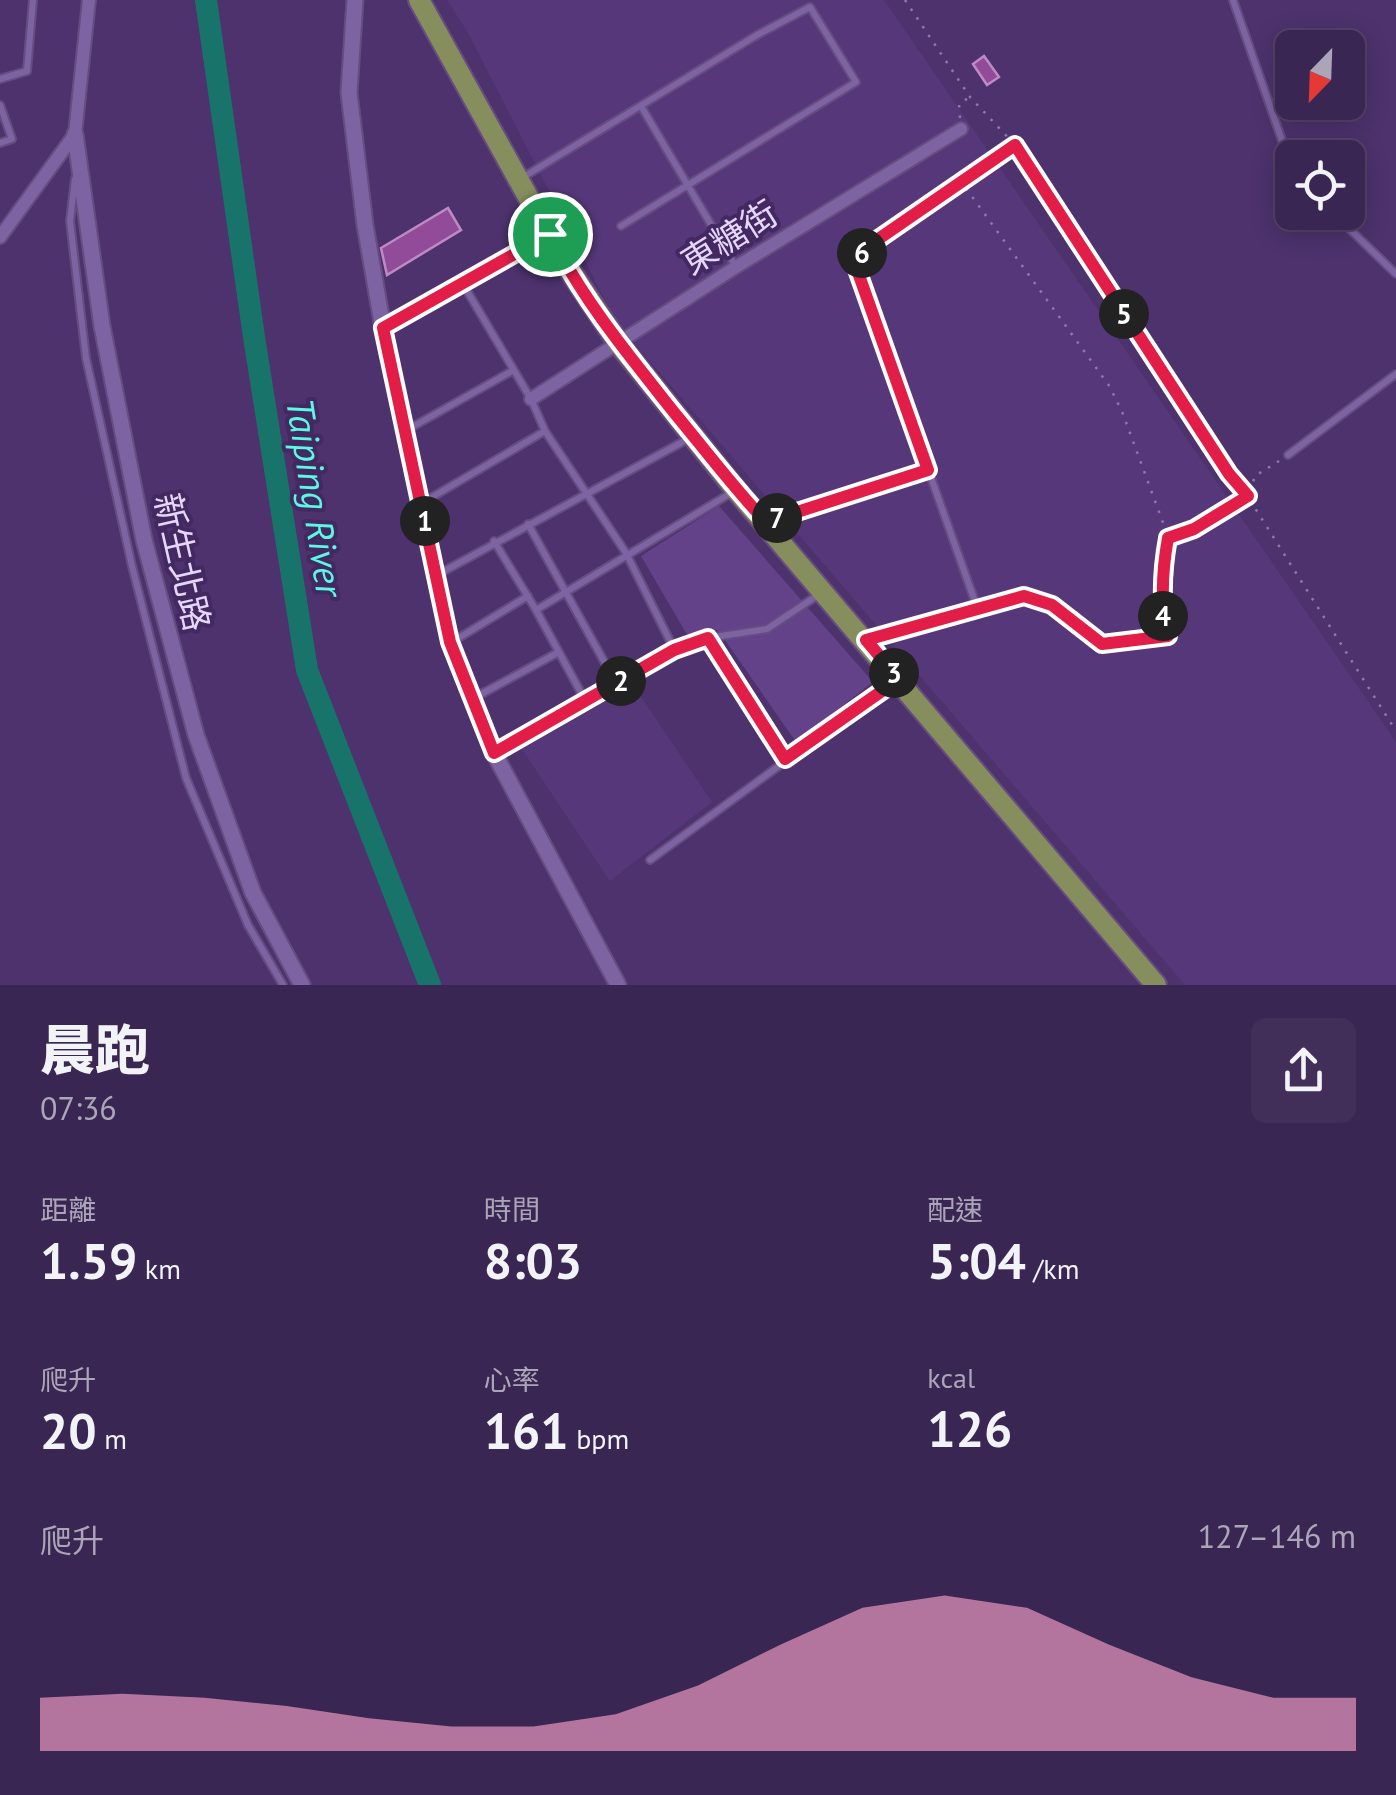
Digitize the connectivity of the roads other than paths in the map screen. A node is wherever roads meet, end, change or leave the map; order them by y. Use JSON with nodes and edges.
{"nodes":[{"id":1,"x":33,"y":0,"type":"edge"},
{"id":2,"x":89,"y":0,"type":"edge"},
{"id":3,"x":356,"y":0,"type":"edge"},
{"id":4,"x":419,"y":0,"type":"edge"},
{"id":5,"x":1233,"y":0,"type":"edge"},
{"id":6,"x":0,"y":79,"type":"edge"},
{"id":7,"x":0,"y":105,"type":"edge"},
{"id":8,"x":641,"y":106,"type":"junction"},
{"id":9,"x":961,"y":129,"type":"road end"},
{"id":10,"x":76,"y":134,"type":"junction"},
{"id":11,"x":1282,"y":140,"type":"edge"},
{"id":12,"x":0,"y":143,"type":"edge"},
{"id":13,"x":78,"y":158,"type":"junction"},
{"id":14,"x":519,"y":180,"type":"junction"},
{"id":15,"x":686,"y":184,"type":"junction"},
{"id":16,"x":621,"y":226,"type":"dead end"},
{"id":17,"x":1351,"y":230,"type":"edge"},
{"id":18,"x":550,"y":234,"type":"junction"},
{"id":19,"x":0,"y":236,"type":"edge"},
{"id":20,"x":736,"y":267,"type":"junction"},
{"id":21,"x":1396,"y":274,"type":"edge"},
{"id":22,"x":463,"y":284,"type":"junction"},
{"id":23,"x":383,"y":328,"type":"junction"},
{"id":24,"x":619,"y":344,"type":"junction"},
{"id":25,"x":512,"y":371,"type":"junction"},
{"id":26,"x":1396,"y":374,"type":"edge"},
{"id":27,"x":531,"y":398,"type":"junction"},
{"id":28,"x":406,"y":431,"type":"junction"},
{"id":29,"x":545,"y":431,"type":"junction"},
{"id":30,"x":694,"y":436,"type":"junction"},
{"id":31,"x":1288,"y":455,"type":"road end"},
{"id":32,"x":736,"y":490,"type":"junction"},
{"id":33,"x":586,"y":493,"type":"junction"},
{"id":34,"x":422,"y":503,"type":"junction"},
{"id":35,"x":766,"y":522,"type":"junction"},
{"id":36,"x":528,"y":524,"type":"junction"},
{"id":37,"x":494,"y":542,"type":"junction"},
{"id":38,"x":626,"y":554,"type":"junction"},
{"id":39,"x":436,"y":576,"type":"junction"},
{"id":40,"x":566,"y":591,"type":"junction"},
{"id":41,"x":823,"y":592,"type":"junction"},
{"id":42,"x":528,"y":596,"type":"junction"},
{"id":43,"x":536,"y":610,"type":"junction"},
{"id":44,"x":978,"y":610,"type":"road end"},
{"id":45,"x":708,"y":638,"type":"junction"},
{"id":46,"x":450,"y":642,"type":"junction"},
{"id":47,"x":674,"y":650,"type":"junction"},
{"id":48,"x":559,"y":652,"type":"junction"},
{"id":49,"x":899,"y":679,"type":"junction"},
{"id":50,"x":616,"y":683,"type":"junction"},
{"id":51,"x":472,"y":700,"type":"junction"},
{"id":52,"x":585,"y":700,"type":"junction"},
{"id":53,"x":494,"y":753,"type":"junction"},
{"id":54,"x":785,"y":759,"type":"junction"},
{"id":55,"x":650,"y":860,"type":"dead end"},
{"id":56,"x":283,"y":985,"type":"edge"},
{"id":57,"x":302,"y":985,"type":"edge"},
{"id":58,"x":618,"y":985,"type":"edge"},
{"id":59,"x":1156,"y":985,"type":"edge"}],
"edges":[{"from":1,"to":6,"type":"lane"},
{"from":2,"to":10,"type":"street"},
{"from":3,"to":23,"type":"street"},
{"from":4,"to":14,"type":"main road"},
{"from":5,"to":11,"type":"lane"},
{"from":7,"to":12,"type":"lane"},
{"from":8,"to":14,"type":"lane"},
{"from":8,"to":15,"type":"lane"},
{"from":8,"to":15,"type":"lane"},
{"from":9,"to":20,"type":"street","name":"東糖街"},
{"from":10,"to":13,"type":"street","name":"新生北路"},
{"from":10,"to":19,"type":"street"},
{"from":13,"to":56,"type":"lane"},
{"from":13,"to":57,"type":"street","name":"新生北路"},
{"from":14,"to":18,"type":"main road"},
{"from":15,"to":16,"type":"lane"},
{"from":15,"to":20,"type":"lane"},
{"from":17,"to":21,"type":"lane"},
{"from":18,"to":22,"type":"lane"},
{"from":18,"to":24,"type":"main road"},
{"from":20,"to":24,"type":"street","name":"東糖街"},
{"from":22,"to":23,"type":"lane"},
{"from":22,"to":25,"type":"lane"},
{"from":23,"to":28,"type":"street"},
{"from":24,"to":27,"type":"street","name":"東糖街"},
{"from":24,"to":30,"type":"main road"},
{"from":25,"to":27,"type":"lane"},
{"from":25,"to":28,"type":"lane"},
{"from":26,"to":31,"type":"lane"},
{"from":27,"to":29,"type":"lane"},
{"from":28,"to":34,"type":"street"},
{"from":29,"to":33,"type":"lane"},
{"from":29,"to":34,"type":"lane"},
{"from":30,"to":32,"type":"main road"},
{"from":30,"to":33,"type":"lane"},
{"from":32,"to":35,"type":"main road"},
{"from":32,"to":38,"type":"lane"},
{"from":33,"to":36,"type":"lane"},
{"from":33,"to":38,"type":"lane"},
{"from":34,"to":39,"type":"street"},
{"from":35,"to":41,"type":"main road"},
{"from":35,"to":44,"type":"lane"},
{"from":36,"to":37,"type":"lane"},
{"from":36,"to":40,"type":"lane"},
{"from":37,"to":39,"type":"lane"},
{"from":37,"to":42,"type":"lane"},
{"from":38,"to":40,"type":"lane"},
{"from":38,"to":47,"type":"lane"},
{"from":39,"to":46,"type":"street"},
{"from":40,"to":43,"type":"lane"},
{"from":40,"to":50,"type":"lane"},
{"from":41,"to":45,"type":"lane"},
{"from":41,"to":49,"type":"main road"},
{"from":42,"to":43,"type":"lane"},
{"from":42,"to":46,"type":"lane"},
{"from":43,"to":48,"type":"lane"},
{"from":45,"to":47,"type":"lane"},
{"from":45,"to":54,"type":"lane"},
{"from":46,"to":51,"type":"street"},
{"from":47,"to":50,"type":"lane"},
{"from":48,"to":51,"type":"lane"},
{"from":48,"to":52,"type":"lane"},
{"from":49,"to":54,"type":"lane"},
{"from":49,"to":59,"type":"main road"},
{"from":50,"to":52,"type":"lane"},
{"from":51,"to":53,"type":"street"},
{"from":52,"to":53,"type":"lane"},
{"from":53,"to":58,"type":"street"},
{"from":54,"to":55,"type":"lane"}]}
